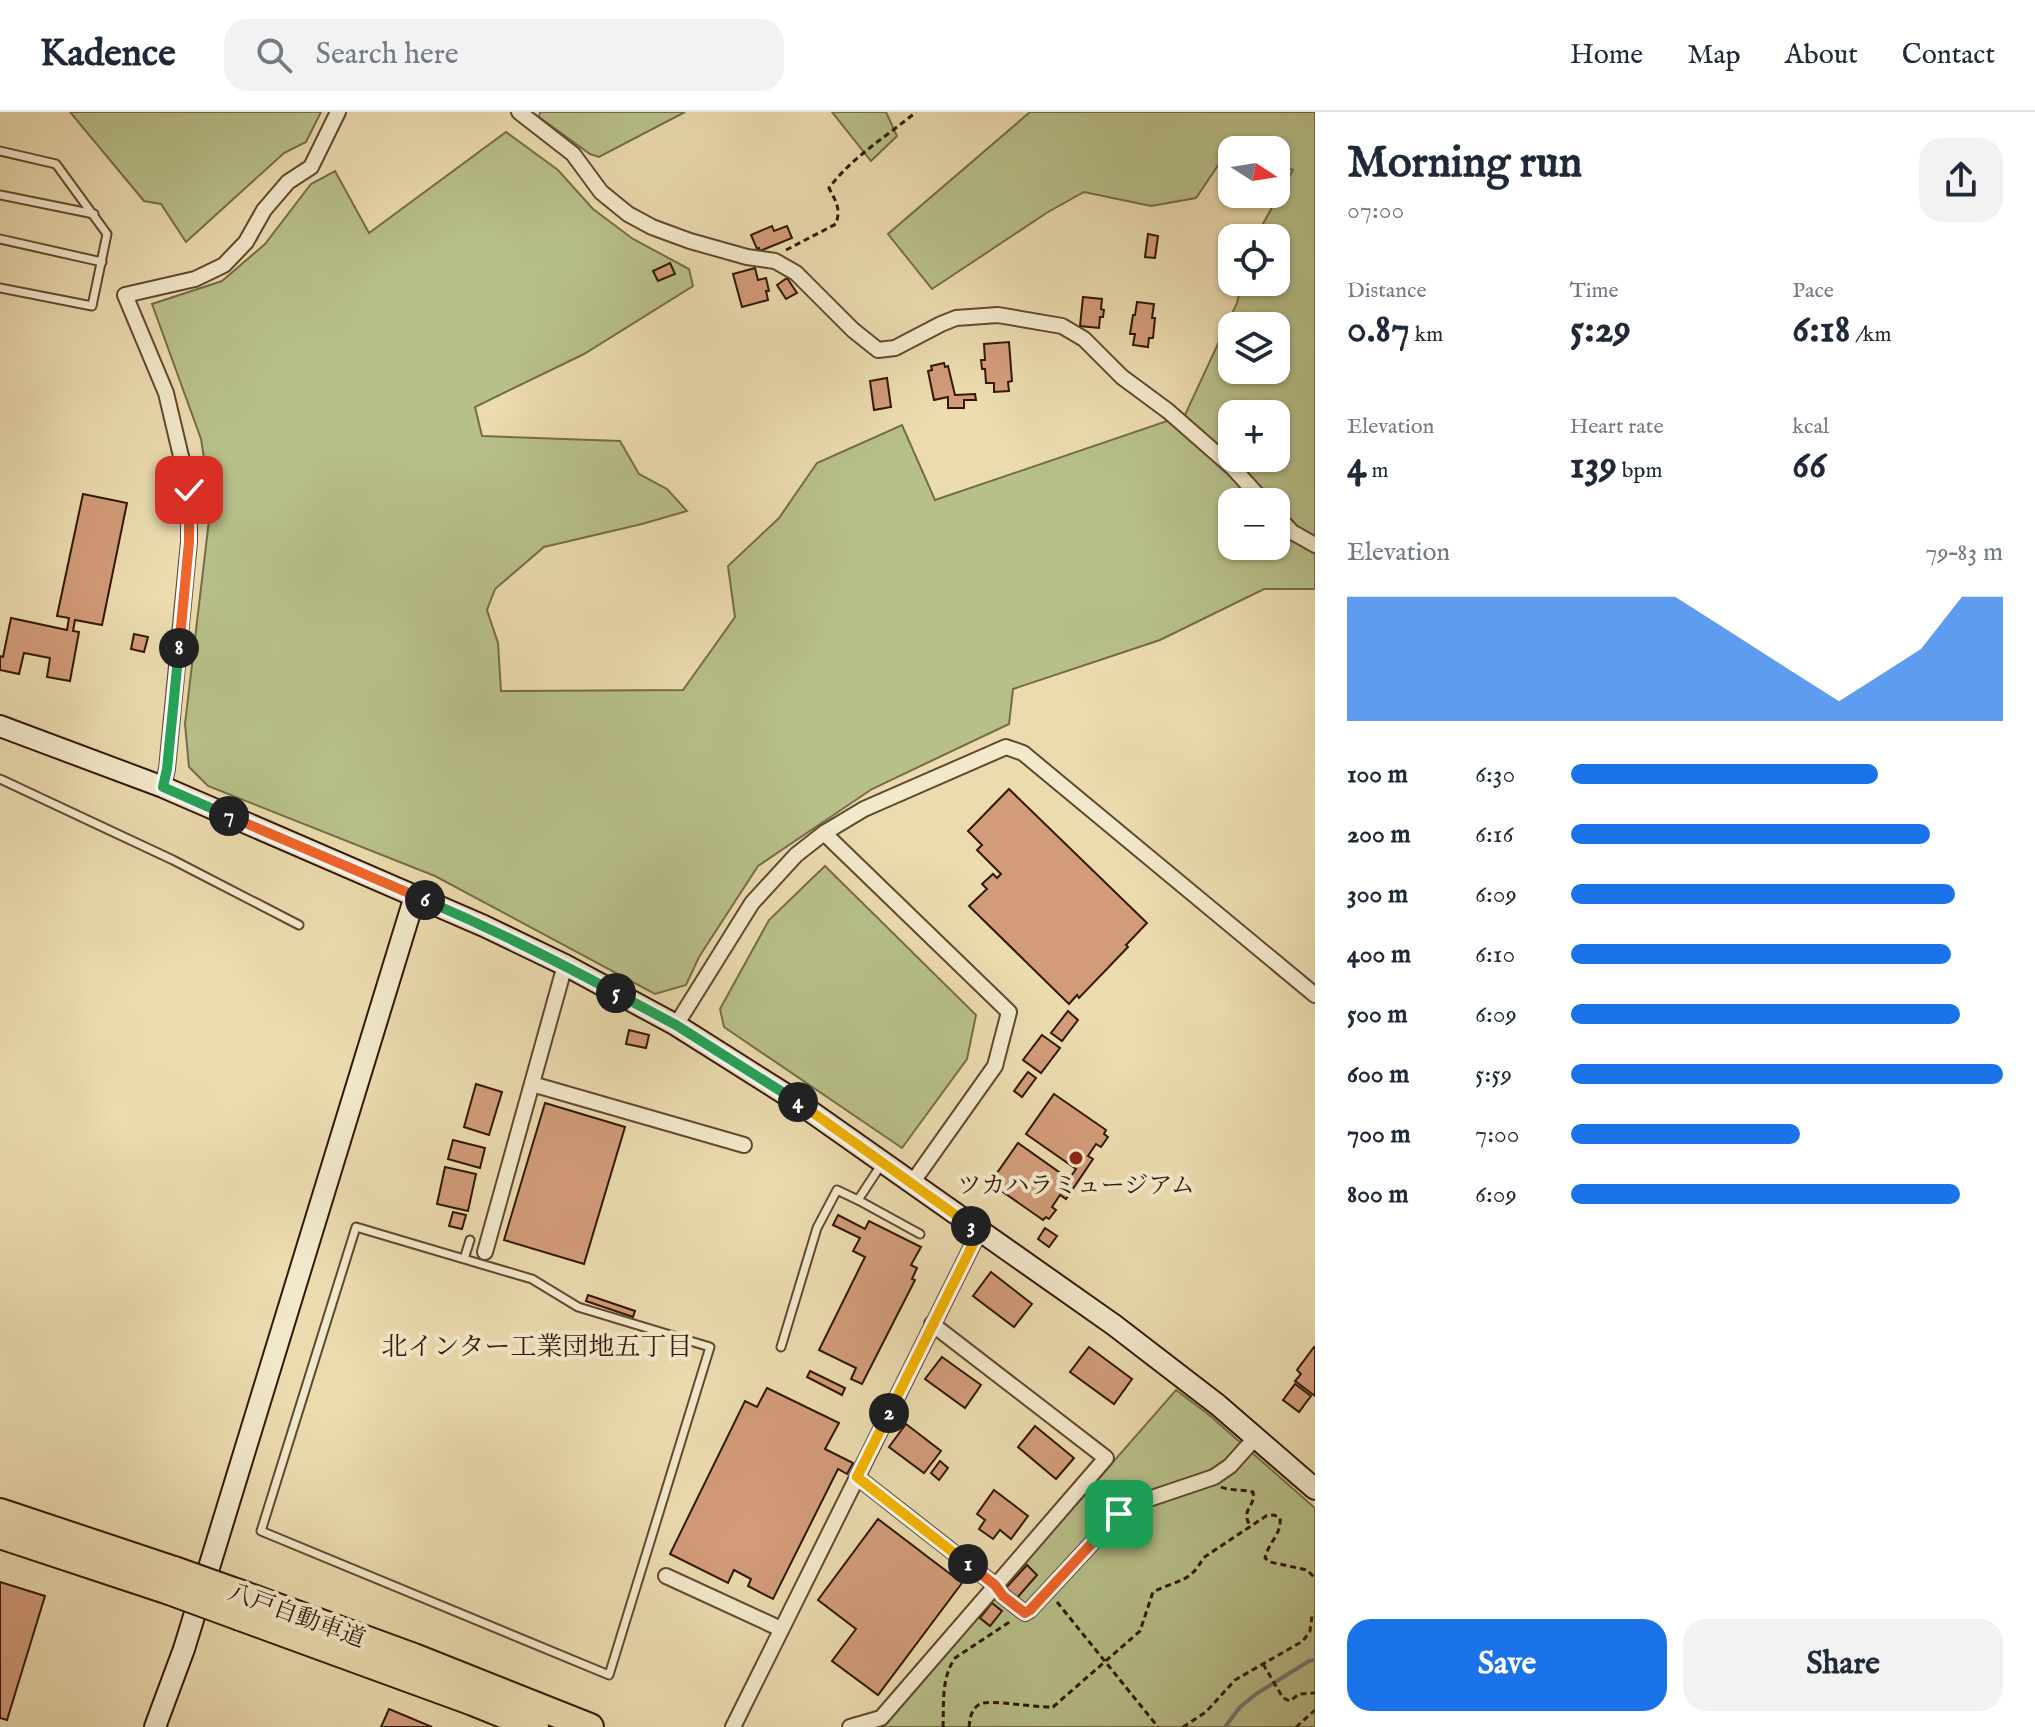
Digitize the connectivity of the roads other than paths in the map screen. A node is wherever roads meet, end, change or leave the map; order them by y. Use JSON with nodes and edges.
{"nodes":[{"id":1,"x":338,"y":112,"type":"edge"},
{"id":2,"x":519,"y":112,"type":"edge"},
{"id":3,"x":0,"y":151,"type":"edge"},
{"id":4,"x":0,"y":195,"type":"edge"},
{"id":5,"x":94,"y":214,"type":"junction"},
{"id":6,"x":0,"y":239,"type":"edge"},
{"id":7,"x":102,"y":262,"type":"junction"},
{"id":8,"x":0,"y":288,"type":"edge"},
{"id":9,"x":1251,"y":488,"type":"edge"},
{"id":10,"x":1290,"y":530,"type":"edge"},
{"id":11,"x":1315,"y":545,"type":"edge"},
{"id":12,"x":0,"y":726,"type":"edge"},
{"id":13,"x":0,"y":779,"type":"edge"},
{"id":14,"x":163,"y":787,"type":"junction"},
{"id":15,"x":824,"y":833,"type":"junction"},
{"id":16,"x":415,"y":896,"type":"junction"},
{"id":17,"x":299,"y":925,"type":"dead end"},
{"id":18,"x":565,"y":965,"type":"junction"},
{"id":19,"x":1315,"y":995,"type":"edge"},
{"id":20,"x":676,"y":1025,"type":"junction"},
{"id":21,"x":532,"y":1084,"type":"junction"},
{"id":22,"x":744,"y":1145,"type":"dead end"},
{"id":23,"x":882,"y":1163,"type":"junction"},
{"id":24,"x":912,"y":1183,"type":"junction"},
{"id":25,"x":858,"y":1200,"type":"junction"},
{"id":26,"x":979,"y":1232,"type":"junction"},
{"id":27,"x":920,"y":1234,"type":"dead end"},
{"id":28,"x":470,"y":1240,"type":"dead end"},
{"id":29,"x":485,"y":1252,"type":"dead end"},
{"id":30,"x":464,"y":1259,"type":"junction"},
{"id":31,"x":932,"y":1324,"type":"junction"},
{"id":32,"x":781,"y":1347,"type":"dead end"},
{"id":33,"x":1256,"y":1437,"type":"junction"},
{"id":34,"x":857,"y":1477,"type":"junction"},
{"id":35,"x":1315,"y":1489,"type":"edge"},
{"id":36,"x":0,"y":1512,"type":"edge"},
{"id":37,"x":0,"y":1535,"type":"edge"},
{"id":38,"x":666,"y":1576,"type":"dead end"},
{"id":39,"x":172,"y":1580,"type":"junction"},
{"id":40,"x":995,"y":1585,"type":"junction"},
{"id":41,"x":244,"y":1606,"type":"junction"},
{"id":42,"x":274,"y":1629,"type":"junction"},
{"id":43,"x":781,"y":1629,"type":"junction"},
{"id":44,"x":155,"y":1727,"type":"edge"},
{"id":45,"x":502,"y":1727,"type":"edge"},
{"id":46,"x":535,"y":1727,"type":"edge"},
{"id":47,"x":590,"y":1727,"type":"edge"},
{"id":48,"x":733,"y":1727,"type":"edge"},
{"id":49,"x":850,"y":1727,"type":"edge"}],
"edges":[{"from":1,"to":14,"type":"street"},
{"from":2,"to":9,"type":"street"},
{"from":3,"to":5,"type":"lane"},
{"from":4,"to":5,"type":"lane"},
{"from":5,"to":7,"type":"lane"},
{"from":6,"to":7,"type":"lane"},
{"from":7,"to":8,"type":"lane"},
{"from":10,"to":11,"type":"street"},
{"from":12,"to":14,"type":"street"},
{"from":13,"to":17,"type":"lane"},
{"from":14,"to":16,"type":"street"},
{"from":15,"to":19,"type":"street"},
{"from":15,"to":20,"type":"street"},
{"from":15,"to":24,"type":"street"},
{"from":16,"to":18,"type":"street"},
{"from":16,"to":44,"type":"street"},
{"from":18,"to":20,"type":"street"},
{"from":18,"to":21,"type":"street"},
{"from":20,"to":23,"type":"street"},
{"from":21,"to":22,"type":"street"},
{"from":21,"to":29,"type":"street"},
{"from":23,"to":24,"type":"street"},
{"from":23,"to":25,"type":"lane"},
{"from":24,"to":26,"type":"street"},
{"from":25,"to":27,"type":"lane"},
{"from":25,"to":32,"type":"lane"},
{"from":26,"to":31,"type":"street"},
{"from":26,"to":33,"type":"street"},
{"from":28,"to":30,"type":"lane"},
{"from":30,"to":30,"type":"lane"},
{"from":31,"to":34,"type":"street"},
{"from":31,"to":40,"type":"street"},
{"from":33,"to":35,"type":"street"},
{"from":33,"to":40,"type":"street"},
{"from":34,"to":40,"type":"street"},
{"from":34,"to":43,"type":"street"},
{"from":36,"to":39,"type":"highway","name":"八戸自動車道"},
{"from":37,"to":39,"type":"highway","name":"八戸自動車道"},
{"from":38,"to":43,"type":"street"},
{"from":39,"to":41,"type":"highway","name":"八戸自動車道","bridge":true},
{"from":40,"to":49,"type":"street"},
{"from":41,"to":42,"type":"highway","name":"八戸自動車道"},
{"from":41,"to":47,"type":"highway","name":"八戸自動車道"},
{"from":42,"to":45,"type":"highway"},
{"from":42,"to":46,"type":"highway","name":"八戸自動車道"},
{"from":43,"to":48,"type":"street"}]}
